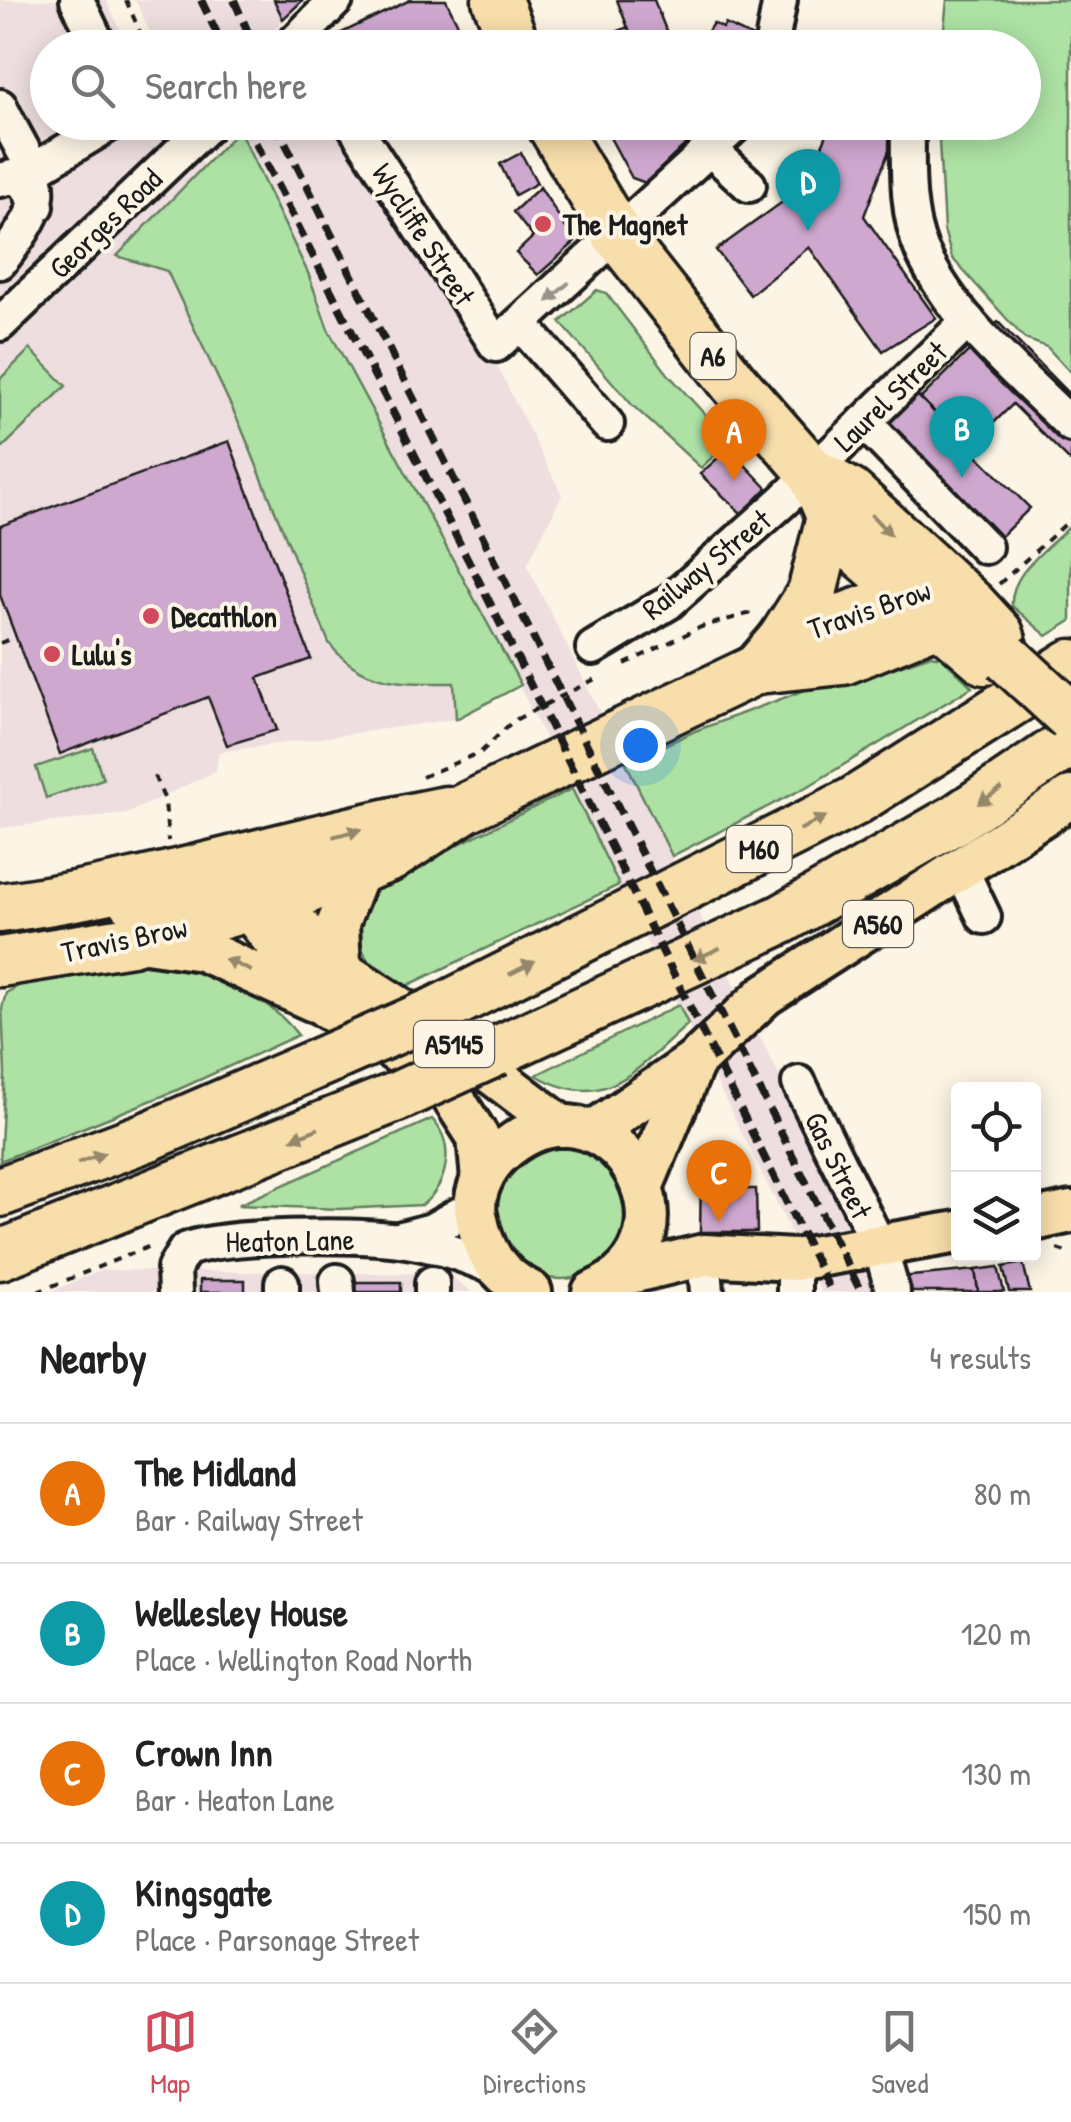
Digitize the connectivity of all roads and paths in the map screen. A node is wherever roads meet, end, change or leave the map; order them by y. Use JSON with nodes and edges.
{"nodes":[{"id":1,"x":76,"y":0,"type":"edge"},
{"id":2,"x":126,"y":0,"type":"edge"},
{"id":3,"x":336,"y":0,"type":"edge"},
{"id":4,"x":497,"y":0,"type":"edge"},
{"id":5,"x":780,"y":0,"type":"edge"},
{"id":6,"x":91,"y":30,"type":"edge"},
{"id":7,"x":139,"y":30,"type":"edge"},
{"id":8,"x":309,"y":30,"type":"edge"},
{"id":9,"x":509,"y":30,"type":"edge"},
{"id":10,"x":774,"y":30,"type":"edge"},
{"id":11,"x":4,"y":115,"type":"edge"},
{"id":12,"x":87,"y":140,"type":"edge"},
{"id":13,"x":192,"y":140,"type":"edge"},
{"id":14,"x":365,"y":140,"type":"edge"},
{"id":15,"x":561,"y":140,"type":"edge"},
{"id":16,"x":720,"y":140,"type":"edge"},
{"id":17,"x":908,"y":140,"type":"edge"},
{"id":18,"x":710,"y":150,"type":"junction"},
{"id":19,"x":17,"y":176,"type":"edge"},
{"id":20,"x":749,"y":185,"type":"dead end"},
{"id":21,"x":618,"y":236,"type":"junction"},
{"id":22,"x":0,"y":262,"type":"edge"},
{"id":23,"x":968,"y":321,"type":"junction"},
{"id":24,"x":0,"y":324,"type":"edge"},
{"id":25,"x":508,"y":335,"type":"junction"},
{"id":26,"x":864,"y":422,"type":"junction"},
{"id":27,"x":607,"y":424,"type":"dead end"},
{"id":28,"x":1071,"y":425,"type":"edge"},
{"id":29,"x":812,"y":472,"type":"junction"},
{"id":30,"x":1071,"y":520,"type":"edge"},
{"id":31,"x":830,"y":521,"type":"junction"},
{"id":32,"x":985,"y":547,"type":"dead end"},
{"id":33,"x":940,"y":601,"type":"junction"},
{"id":34,"x":16,"y":637,"type":"dead end"},
{"id":35,"x":769,"y":638,"type":"junction"},
{"id":36,"x":0,"y":643,"type":"edge"},
{"id":37,"x":599,"y":661,"type":"joint"},
{"id":38,"x":1071,"y":664,"type":"edge"},
{"id":39,"x":620,"y":667,"type":"dead end"},
{"id":40,"x":1071,"y":717,"type":"edge"},
{"id":41,"x":1071,"y":741,"type":"edge"},
{"id":42,"x":154,"y":776,"type":"dead end"},
{"id":43,"x":410,"y":782,"type":"dead end"},
{"id":44,"x":1071,"y":796,"type":"edge"},
{"id":45,"x":465,"y":808,"type":"junction"},
{"id":46,"x":180,"y":843,"type":"dead end"},
{"id":47,"x":168,"y":845,"type":"junction"},
{"id":48,"x":156,"y":848,"type":"dead end"},
{"id":49,"x":359,"y":870,"type":"junction"},
{"id":50,"x":954,"y":876,"type":"junction"},
{"id":51,"x":254,"y":889,"type":"junction"},
{"id":52,"x":14,"y":906,"type":"edge"},
{"id":53,"x":976,"y":921,"type":"dead end"},
{"id":54,"x":131,"y":941,"type":"junction"},
{"id":55,"x":0,"y":962,"type":"edge"},
{"id":56,"x":333,"y":989,"type":"junction"},
{"id":57,"x":694,"y":1062,"type":"junction"},
{"id":58,"x":798,"y":1082,"type":"dead end"},
{"id":59,"x":577,"y":1129,"type":"junction"},
{"id":60,"x":0,"y":1192,"type":"edge"},
{"id":61,"x":478,"y":1193,"type":"junction"},
{"id":62,"x":646,"y":1194,"type":"junction"},
{"id":63,"x":1071,"y":1212,"type":"edge"},
{"id":64,"x":1041,"y":1218,"type":"edge"},
{"id":65,"x":951,"y":1233,"type":"edge"},
{"id":66,"x":51,"y":1238,"type":"junction"},
{"id":67,"x":397,"y":1239,"type":"junction"},
{"id":68,"x":880,"y":1247,"type":"junction"},
{"id":69,"x":185,"y":1250,"type":"junction"},
{"id":70,"x":0,"y":1255,"type":"edge"},
{"id":71,"x":0,"y":1264,"type":"edge"},
{"id":72,"x":495,"y":1268,"type":"junction"},
{"id":73,"x":705,"y":1274,"type":"edge"},
{"id":74,"x":794,"y":1276,"type":"edge"},
{"id":75,"x":613,"y":1285,"type":"edge"},
{"id":76,"x":37,"y":1292,"type":"edge"},
{"id":77,"x":174,"y":1292,"type":"edge"},
{"id":78,"x":531,"y":1292,"type":"edge"},
{"id":79,"x":894,"y":1292,"type":"edge"}],
"edges":[{"from":1,"to":6,"type":"street"},
{"from":2,"to":7,"type":"path"},
{"from":3,"to":8,"type":"street"},
{"from":4,"to":9,"type":"highway"},
{"from":5,"to":10,"type":"street"},
{"from":11,"to":19,"type":"street"},
{"from":12,"to":19,"type":"street"},
{"from":13,"to":24,"type":"street","name":"Georges Road"},
{"from":14,"to":25,"type":"street","name":"Wycliffe Street"},
{"from":15,"to":21,"type":"highway","number":"A6"},
{"from":16,"to":18,"type":"street"},
{"from":17,"to":23,"type":"street"},
{"from":18,"to":20,"type":"street"},
{"from":18,"to":21,"type":"street"},
{"from":19,"to":22,"type":"street"},
{"from":21,"to":25,"type":"street","one_way":true},
{"from":21,"to":29,"type":"highway","number":"A6"},
{"from":23,"to":26,"type":"street","name":"Laurel Street"},
{"from":23,"to":28,"type":"street"},
{"from":25,"to":27,"type":"street","name":"Wycliffe Street"},
{"from":26,"to":29,"type":"street","name":"Laurel Street"},
{"from":26,"to":32,"type":"street"},
{"from":29,"to":31,"type":"highway","number":"A6"},
{"from":29,"to":33,"type":"highway","number":"A6","one_way":true},
{"from":29,"to":37,"type":"street","name":"Railway Street"},
{"from":30,"to":33,"type":"path"},
{"from":31,"to":33,"type":"highway","number":"A6"},
{"from":31,"to":35,"type":"highway"},
{"from":33,"to":35,"type":"highway","name":"Travis Brow","number":"A5145"},
{"from":33,"to":40,"type":"highway","number":"A6","bridge":true},
{"from":34,"to":36,"type":"path"},
{"from":35,"to":39,"type":"path"},
{"from":35,"to":45,"type":"highway","name":"Travis Brow","number":"A5145"},
{"from":37,"to":43,"type":"path"},
{"from":60,"to":38,"type":"highway","number":"M60","one_way":true,"bridge":true},
{"from":41,"to":66,"type":"highway","number":"M60","one_way":true,"bridge":true},
{"from":42,"to":47,"type":"path"},
{"from":44,"to":50,"type":"main road","number":"A560"},
{"from":45,"to":49,"type":"highway","name":"Travis Brow","number":"A5145"},
{"from":51,"to":45,"type":"highway","name":"Travis Brow","number":"A5145","one_way":true},
{"from":46,"to":47,"type":"path"},
{"from":47,"to":48,"type":"path"},
{"from":49,"to":51,"type":"highway","name":"Travis Brow","number":"A5145"},
{"from":49,"to":56,"type":"main road"},
{"from":50,"to":53,"type":"street"},
{"from":50,"to":57,"type":"main road","number":"A560"},
{"from":51,"to":52,"type":"highway","name":"Travis Brow","number":"A5145"},
{"from":51,"to":54,"type":"highway","name":"Travis Brow","number":"A5145"},
{"from":51,"to":56,"type":"main road","number":"A5145"},
{"from":54,"to":55,"type":"highway","name":"Travis Brow","number":"A5145"},
{"from":56,"to":54,"type":"main road","number":"A5145","one_way":true},
{"from":56,"to":59,"type":"main road","number":"A5145"},
{"from":56,"to":61,"type":"main road","number":"A5145"},
{"from":57,"to":59,"type":"main road","number":"A560"},
{"from":57,"to":62,"type":"main road","number":"A560"},
{"from":58,"to":68,"type":"street","name":"Gas Street"},
{"from":59,"to":61,"type":"main road"},
{"from":59,"to":62,"type":"main road"},
{"from":61,"to":67,"type":"street","name":"Heaton Lane"},
{"from":61,"to":72,"type":"main road"},
{"from":62,"to":73,"type":"main road"},
{"from":62,"to":75,"type":"main road"},
{"from":63,"to":64,"type":"main road"},
{"from":65,"to":68,"type":"main road"},
{"from":66,"to":70,"type":"highway","number":"M60"},
{"from":66,"to":71,"type":"highway","number":"M60"},
{"from":67,"to":69,"type":"street","name":"Heaton Lane"},
{"from":67,"to":72,"type":"street","name":"Heaton Lane"},
{"from":68,"to":74,"type":"main road"},
{"from":68,"to":79,"type":"street","name":"Gas Street"},
{"from":69,"to":76,"type":"path"},
{"from":69,"to":77,"type":"street"},
{"from":72,"to":78,"type":"main road"},
{"from":73,"to":74,"type":"main road"},
{"from":73,"to":75,"type":"main road"}]}
